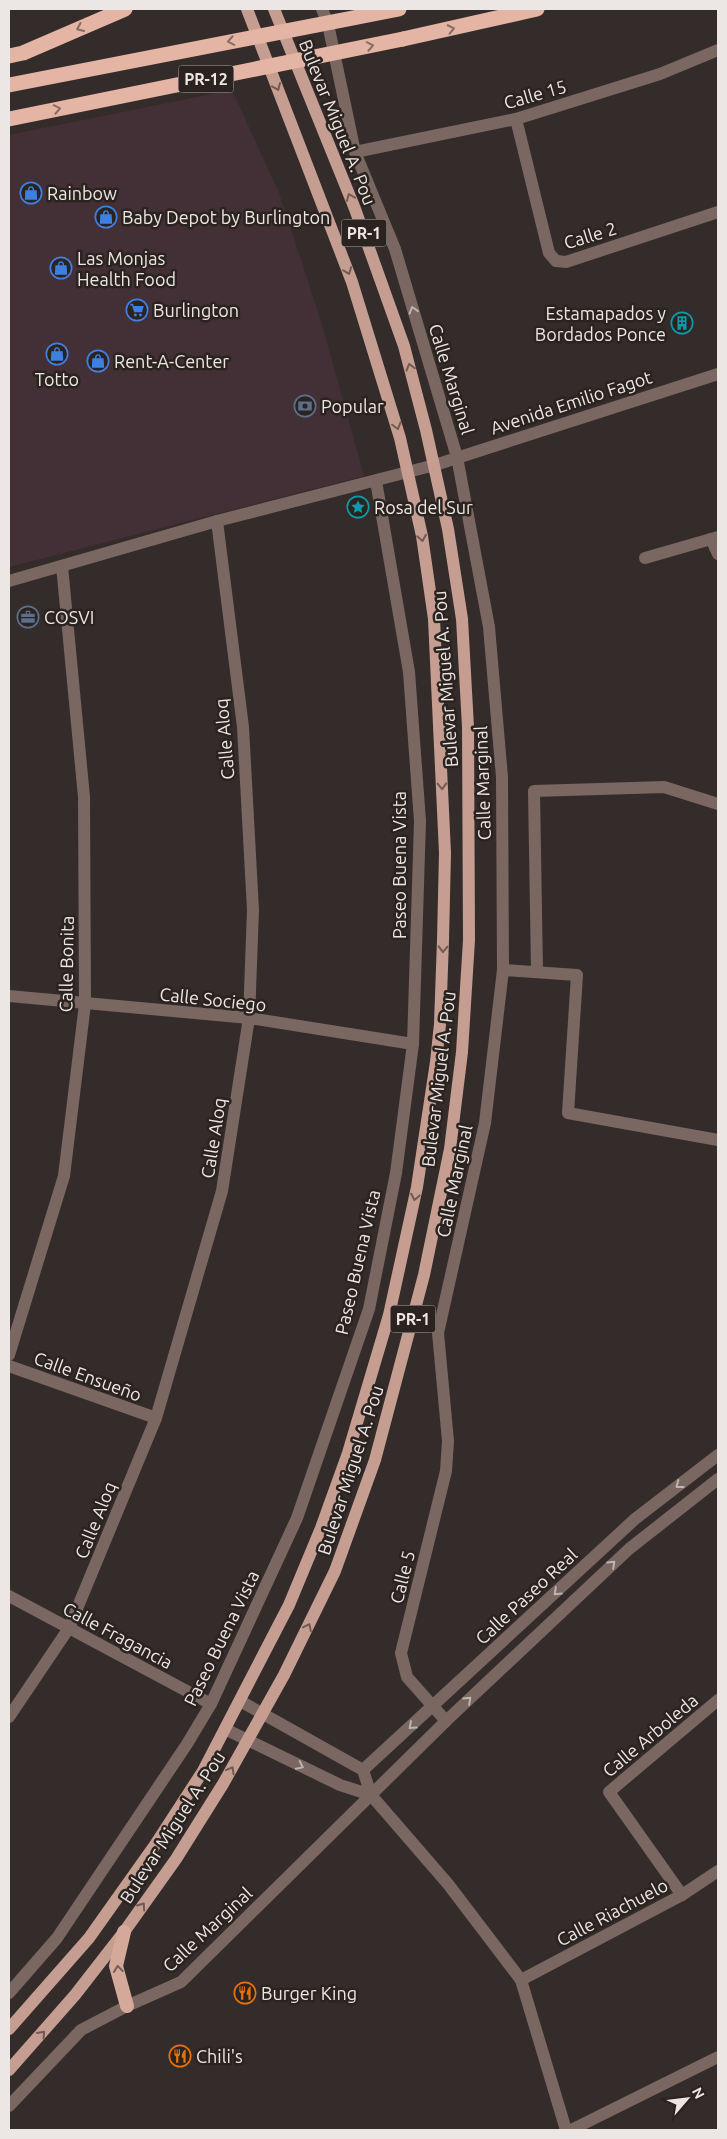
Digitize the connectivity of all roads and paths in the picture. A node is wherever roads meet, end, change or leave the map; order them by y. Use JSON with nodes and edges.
{"nodes":[{"id":1,"x":125,"y":9,"type":"edge"},
{"id":2,"x":247,"y":9,"type":"edge"},
{"id":3,"x":274,"y":9,"type":"edge"},
{"id":4,"x":322,"y":9,"type":"edge"},
{"id":5,"x":399,"y":9,"type":"edge"},
{"id":6,"x":537,"y":9,"type":"edge"},
{"id":7,"x":718,"y":50,"type":"edge"},
{"id":8,"x":16,"y":55,"type":"edge"},
{"id":9,"x":9,"y":85,"type":"edge"},
{"id":10,"x":9,"y":118,"type":"edge"},
{"id":11,"x":516,"y":119,"type":"junction"},
{"id":12,"x":355,"y":152,"type":"junction"},
{"id":13,"x":718,"y":212,"type":"edge"},
{"id":14,"x":718,"y":374,"type":"edge"},
{"id":15,"x":457,"y":457,"type":"junction"},
{"id":16,"x":435,"y":465,"type":"junction"},
{"id":17,"x":408,"y":473,"type":"junction"},
{"id":18,"x":376,"y":481,"type":"junction"},
{"id":19,"x":217,"y":521,"type":"junction"},
{"id":20,"x":714,"y":538,"type":"edge"},
{"id":21,"x":718,"y":554,"type":"edge"},
{"id":22,"x":645,"y":558,"type":"dead end"},
{"id":23,"x":62,"y":566,"type":"junction"},
{"id":24,"x":9,"y":581,"type":"edge"},
{"id":25,"x":718,"y":804,"type":"edge"},
{"id":26,"x":503,"y":970,"type":"junction"},
{"id":27,"x":536,"y":971,"type":"junction"},
{"id":28,"x":9,"y":996,"type":"edge"},
{"id":29,"x":85,"y":1004,"type":"junction"},
{"id":30,"x":249,"y":1018,"type":"junction"},
{"id":31,"x":413,"y":1044,"type":"junction"},
{"id":32,"x":718,"y":1140,"type":"edge"},
{"id":33,"x":9,"y":1354,"type":"edge"},
{"id":34,"x":9,"y":1366,"type":"edge"},
{"id":35,"x":156,"y":1418,"type":"junction"},
{"id":36,"x":446,"y":1427,"type":"joint"},
{"id":37,"x":718,"y":1455,"type":"edge"},
{"id":38,"x":718,"y":1479,"type":"edge"},
{"id":39,"x":9,"y":1596,"type":"edge"},
{"id":40,"x":70,"y":1628,"type":"junction"},
{"id":41,"x":718,"y":1700,"type":"edge"},
{"id":42,"x":240,"y":1701,"type":"junction"},
{"id":43,"x":211,"y":1704,"type":"junction"},
{"id":44,"x":433,"y":1707,"type":"junction"},
{"id":45,"x":263,"y":1713,"type":"junction"},
{"id":46,"x":9,"y":1718,"type":"edge"},
{"id":47,"x":446,"y":1721,"type":"junction"},
{"id":48,"x":225,"y":1729,"type":"junction"},
{"id":49,"x":247,"y":1741,"type":"junction"},
{"id":50,"x":363,"y":1770,"type":"junction"},
{"id":51,"x":371,"y":1795,"type":"junction"},
{"id":52,"x":718,"y":1871,"type":"edge"},
{"id":53,"x":682,"y":1895,"type":"junction"},
{"id":54,"x":124,"y":1932,"type":"junction"},
{"id":55,"x":521,"y":1980,"type":"junction"},
{"id":56,"x":9,"y":1993,"type":"edge"},
{"id":57,"x":127,"y":2006,"type":"junction"},
{"id":58,"x":9,"y":2029,"type":"edge"},
{"id":59,"x":718,"y":2057,"type":"edge"},
{"id":60,"x":9,"y":2070,"type":"edge"},
{"id":61,"x":9,"y":2106,"type":"edge"},
{"id":62,"x":566,"y":2130,"type":"edge"},
{"id":63,"x":570,"y":2130,"type":"edge"}],
"edges":[{"from":1,"to":8,"type":"highway","one_way":true},
{"from":2,"to":17,"type":"main road","name":"Bulevar Miguel A. Pou","number":"PR-1","one_way":true},
{"from":16,"to":3,"type":"main road","name":"Bulevar Miguel A. Pou","number":"PR-1","one_way":true},
{"from":4,"to":12,"type":"street","name":"Calle Marginal"},
{"from":5,"to":9,"type":"highway","number":"PR-12","one_way":true,"bridge":true},
{"from":10,"to":6,"type":"highway","number":"PR-12","one_way":true,"bridge":true},
{"from":7,"to":11,"type":"street","name":"Calle 15"},
{"from":11,"to":12,"type":"street","name":"Calle 15"},
{"from":11,"to":13,"type":"street","name":"Calle 2"},
{"from":15,"to":12,"type":"street","name":"Calle Marginal","one_way":true},
{"from":14,"to":15,"type":"street","name":"Avenida Emilio Fagot"},
{"from":15,"to":16,"type":"street","name":"Avenida Emilio Fagot"},
{"from":15,"to":26,"type":"street","name":"Calle Marginal"},
{"from":16,"to":17,"type":"street","name":"Avenida Emilio Fagot"},
{"from":45,"to":16,"type":"main road","name":"Bulevar Miguel A. Pou","number":"PR-1","one_way":true},
{"from":17,"to":18,"type":"street","name":"Avenida Emilio Fagot"},
{"from":17,"to":42,"type":"main road","name":"Bulevar Miguel A. Pou","number":"PR-1","one_way":true},
{"from":18,"to":19,"type":"street","name":"Avenida Emilio Fagot"},
{"from":18,"to":31,"type":"street","name":"Paseo Buena Vista"},
{"from":19,"to":23,"type":"street","name":"Avenida Emilio Fagot"},
{"from":19,"to":30,"type":"street","name":"Calle Aloq"},
{"from":20,"to":21,"type":"street"},
{"from":20,"to":22,"type":"street"},
{"from":23,"to":24,"type":"street","name":"Avenida Emilio Fagot"},
{"from":23,"to":29,"type":"street","name":"Calle Bonita"},
{"from":25,"to":27,"type":"street"},
{"from":26,"to":27,"type":"street"},
{"from":26,"to":36,"type":"street","name":"Calle Marginal"},
{"from":27,"to":32,"type":"street"},
{"from":28,"to":29,"type":"street","name":"Calle Sociego"},
{"from":29,"to":30,"type":"street","name":"Calle Sociego"},
{"from":29,"to":33,"type":"street","name":"Calle Bonita"},
{"from":30,"to":31,"type":"street","name":"Calle Sociego"},
{"from":30,"to":35,"type":"street","name":"Calle Aloq"},
{"from":31,"to":43,"type":"street","name":"Paseo Buena Vista"},
{"from":34,"to":35,"type":"street","name":"Calle Ensueño"},
{"from":35,"to":40,"type":"street","name":"Calle Aloq"},
{"from":36,"to":44,"type":"street","name":"Calle 5"},
{"from":37,"to":44,"type":"street","name":"Calle Paseo Real","one_way":true},
{"from":47,"to":38,"type":"street","name":"Calle Paseo Real","one_way":true},
{"from":39,"to":40,"type":"street","name":"Calle Fragancia"},
{"from":40,"to":43,"type":"street","name":"Calle Fragancia"},
{"from":40,"to":46,"type":"street","name":"Calle Aloq"},
{"from":41,"to":53,"type":"street","name":"Calle Arboleda"},
{"from":42,"to":45,"type":"street"},
{"from":42,"to":48,"type":"main road","name":"Bulevar Miguel A. Pou","number":"PR-1"},
{"from":43,"to":56,"type":"street","name":"Paseo Buena Vista"},
{"from":44,"to":47,"type":"street","name":"Calle 5"},
{"from":44,"to":50,"type":"street","name":"Calle Paseo Real","one_way":true},
{"from":45,"to":49,"type":"main road","name":"Bulevar Miguel A. Pou","number":"PR-1"},
{"from":45,"to":50,"type":"street"},
{"from":47,"to":51,"type":"street","name":"Calle Paseo Real"},
{"from":48,"to":49,"type":"street"},
{"from":48,"to":58,"type":"main road","name":"Bulevar Miguel A. Pou","number":"PR-1"},
{"from":49,"to":51,"type":"street","one_way":true},
{"from":54,"to":49,"type":"main road","name":"Bulevar Miguel A. Pou","number":"PR-1","one_way":true},
{"from":50,"to":51,"type":"street"},
{"from":51,"to":55,"type":"street"},
{"from":51,"to":57,"type":"street","name":"Calle Marginal"},
{"from":52,"to":53,"type":"street","name":"Calle Riachuelo"},
{"from":53,"to":55,"type":"street","name":"Calle Riachuelo"},
{"from":57,"to":54,"type":"highway","one_way":true},
{"from":60,"to":54,"type":"main road","name":"Bulevar Miguel A. Pou","number":"PR-1","one_way":true},
{"from":55,"to":62,"type":"street"},
{"from":57,"to":61,"type":"street","name":"Calle Marginal"},
{"from":59,"to":63,"type":"street"}]}
